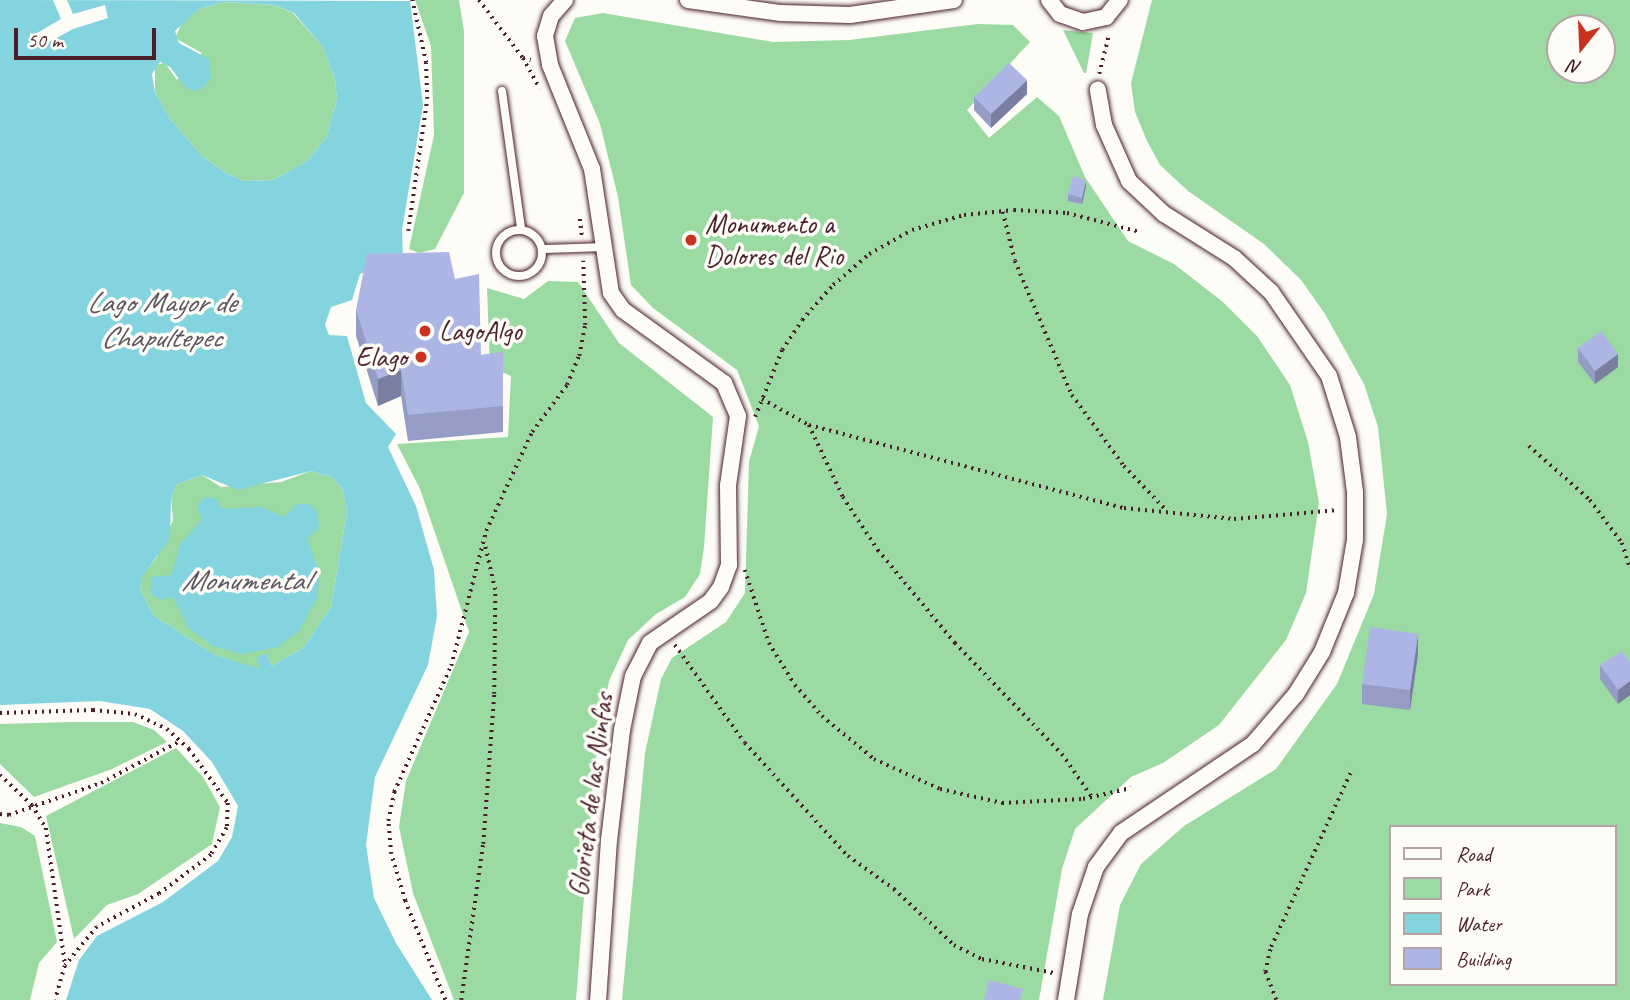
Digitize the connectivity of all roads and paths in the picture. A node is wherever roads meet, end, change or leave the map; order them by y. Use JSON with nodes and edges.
{"nodes":[{"id":1,"x":412,"y":0,"type":"edge"},
{"id":2,"x":479,"y":0,"type":"edge"},
{"id":3,"x":565,"y":0,"type":"edge"},
{"id":4,"x":688,"y":0,"type":"edge"},
{"id":5,"x":954,"y":0,"type":"edge"},
{"id":6,"x":1049,"y":0,"type":"edge"},
{"id":7,"x":1118,"y":4,"type":"edge"},
{"id":8,"x":523,"y":58,"type":"junction"},
{"id":9,"x":550,"y":65,"type":"junction"},
{"id":10,"x":1098,"y":90,"type":"joint"},
{"id":11,"x":502,"y":91,"type":"dead end"},
{"id":12,"x":542,"y":94,"type":"dead end"},
{"id":13,"x":579,"y":207,"type":"dead end"},
{"id":14,"x":1003,"y":212,"type":"junction"},
{"id":15,"x":521,"y":228,"type":"junction"},
{"id":16,"x":408,"y":231,"type":"dead end"},
{"id":17,"x":1140,"y":232,"type":"dead end"},
{"id":18,"x":601,"y":247,"type":"junction"},
{"id":19,"x":583,"y":248,"type":"junction"},
{"id":20,"x":542,"y":249,"type":"junction"},
{"id":21,"x":762,"y":399,"type":"junction"},
{"id":22,"x":754,"y":421,"type":"dead end"},
{"id":23,"x":809,"y":425,"type":"junction"},
{"id":24,"x":1528,"y":446,"type":"dead end"},
{"id":25,"x":1355,"y":509,"type":"junction"},
{"id":26,"x":1169,"y":513,"type":"junction"},
{"id":27,"x":483,"y":540,"type":"junction"},
{"id":28,"x":744,"y":561,"type":"dead end"},
{"id":29,"x":1630,"y":568,"type":"edge"},
{"id":30,"x":665,"y":630,"type":"junction"},
{"id":31,"x":0,"y":713,"type":"edge"},
{"id":32,"x":180,"y":741,"type":"junction"},
{"id":33,"x":1352,"y":769,"type":"dead end"},
{"id":34,"x":0,"y":775,"type":"edge"},
{"id":35,"x":1131,"y":788,"type":"dead end"},
{"id":36,"x":1092,"y":797,"type":"junction"},
{"id":37,"x":32,"y":805,"type":"junction"},
{"id":38,"x":0,"y":814,"type":"edge"},
{"id":39,"x":65,"y":966,"type":"junction"},
{"id":40,"x":1070,"y":975,"type":"junction"},
{"id":41,"x":55,"y":1000,"type":"edge"},
{"id":42,"x":445,"y":1000,"type":"edge"},
{"id":43,"x":461,"y":1000,"type":"edge"},
{"id":44,"x":597,"y":1000,"type":"edge"},
{"id":45,"x":1066,"y":1000,"type":"edge"},
{"id":46,"x":1276,"y":1000,"type":"edge"}],
"edges":[{"from":1,"to":16,"type":"path"},
{"from":2,"to":8,"type":"path"},
{"from":3,"to":9,"type":"street","name":"Glorieta de las Ninfas"},
{"from":4,"to":5,"type":"street"},
{"from":6,"to":7,"type":"street"},
{"from":7,"to":10,"type":"path"},
{"from":8,"to":9,"type":"path"},
{"from":8,"to":12,"type":"path"},
{"from":9,"to":18,"type":"street","name":"Glorieta de las Ninfas"},
{"from":10,"to":25,"type":"street"},
{"from":11,"to":15,"type":"lane"},
{"from":13,"to":19,"type":"path"},
{"from":14,"to":17,"type":"path"},
{"from":14,"to":21,"type":"path"},
{"from":14,"to":26,"type":"path"},
{"from":15,"to":20,"type":"lane"},
{"from":15,"to":20,"type":"lane"},
{"from":18,"to":19,"type":"lane"},
{"from":18,"to":30,"type":"street","name":"Glorieta de las Ninfas"},
{"from":19,"to":20,"type":"lane"},
{"from":19,"to":27,"type":"path"},
{"from":21,"to":22,"type":"path"},
{"from":21,"to":23,"type":"path"},
{"from":23,"to":26,"type":"path"},
{"from":23,"to":36,"type":"path"},
{"from":24,"to":29,"type":"path"},
{"from":25,"to":26,"type":"path"},
{"from":25,"to":40,"type":"street"},
{"from":27,"to":42,"type":"path"},
{"from":27,"to":43,"type":"path"},
{"from":28,"to":36,"type":"path"},
{"from":30,"to":40,"type":"path"},
{"from":30,"to":44,"type":"street","name":"Glorieta de las Ninfas"},
{"from":31,"to":32,"type":"path"},
{"from":32,"to":37,"type":"path"},
{"from":32,"to":39,"type":"path"},
{"from":33,"to":46,"type":"path"},
{"from":34,"to":37,"type":"path"},
{"from":35,"to":36,"type":"path"},
{"from":37,"to":38,"type":"path"},
{"from":37,"to":39,"type":"path"},
{"from":39,"to":41,"type":"path"},
{"from":40,"to":45,"type":"street"}]}
